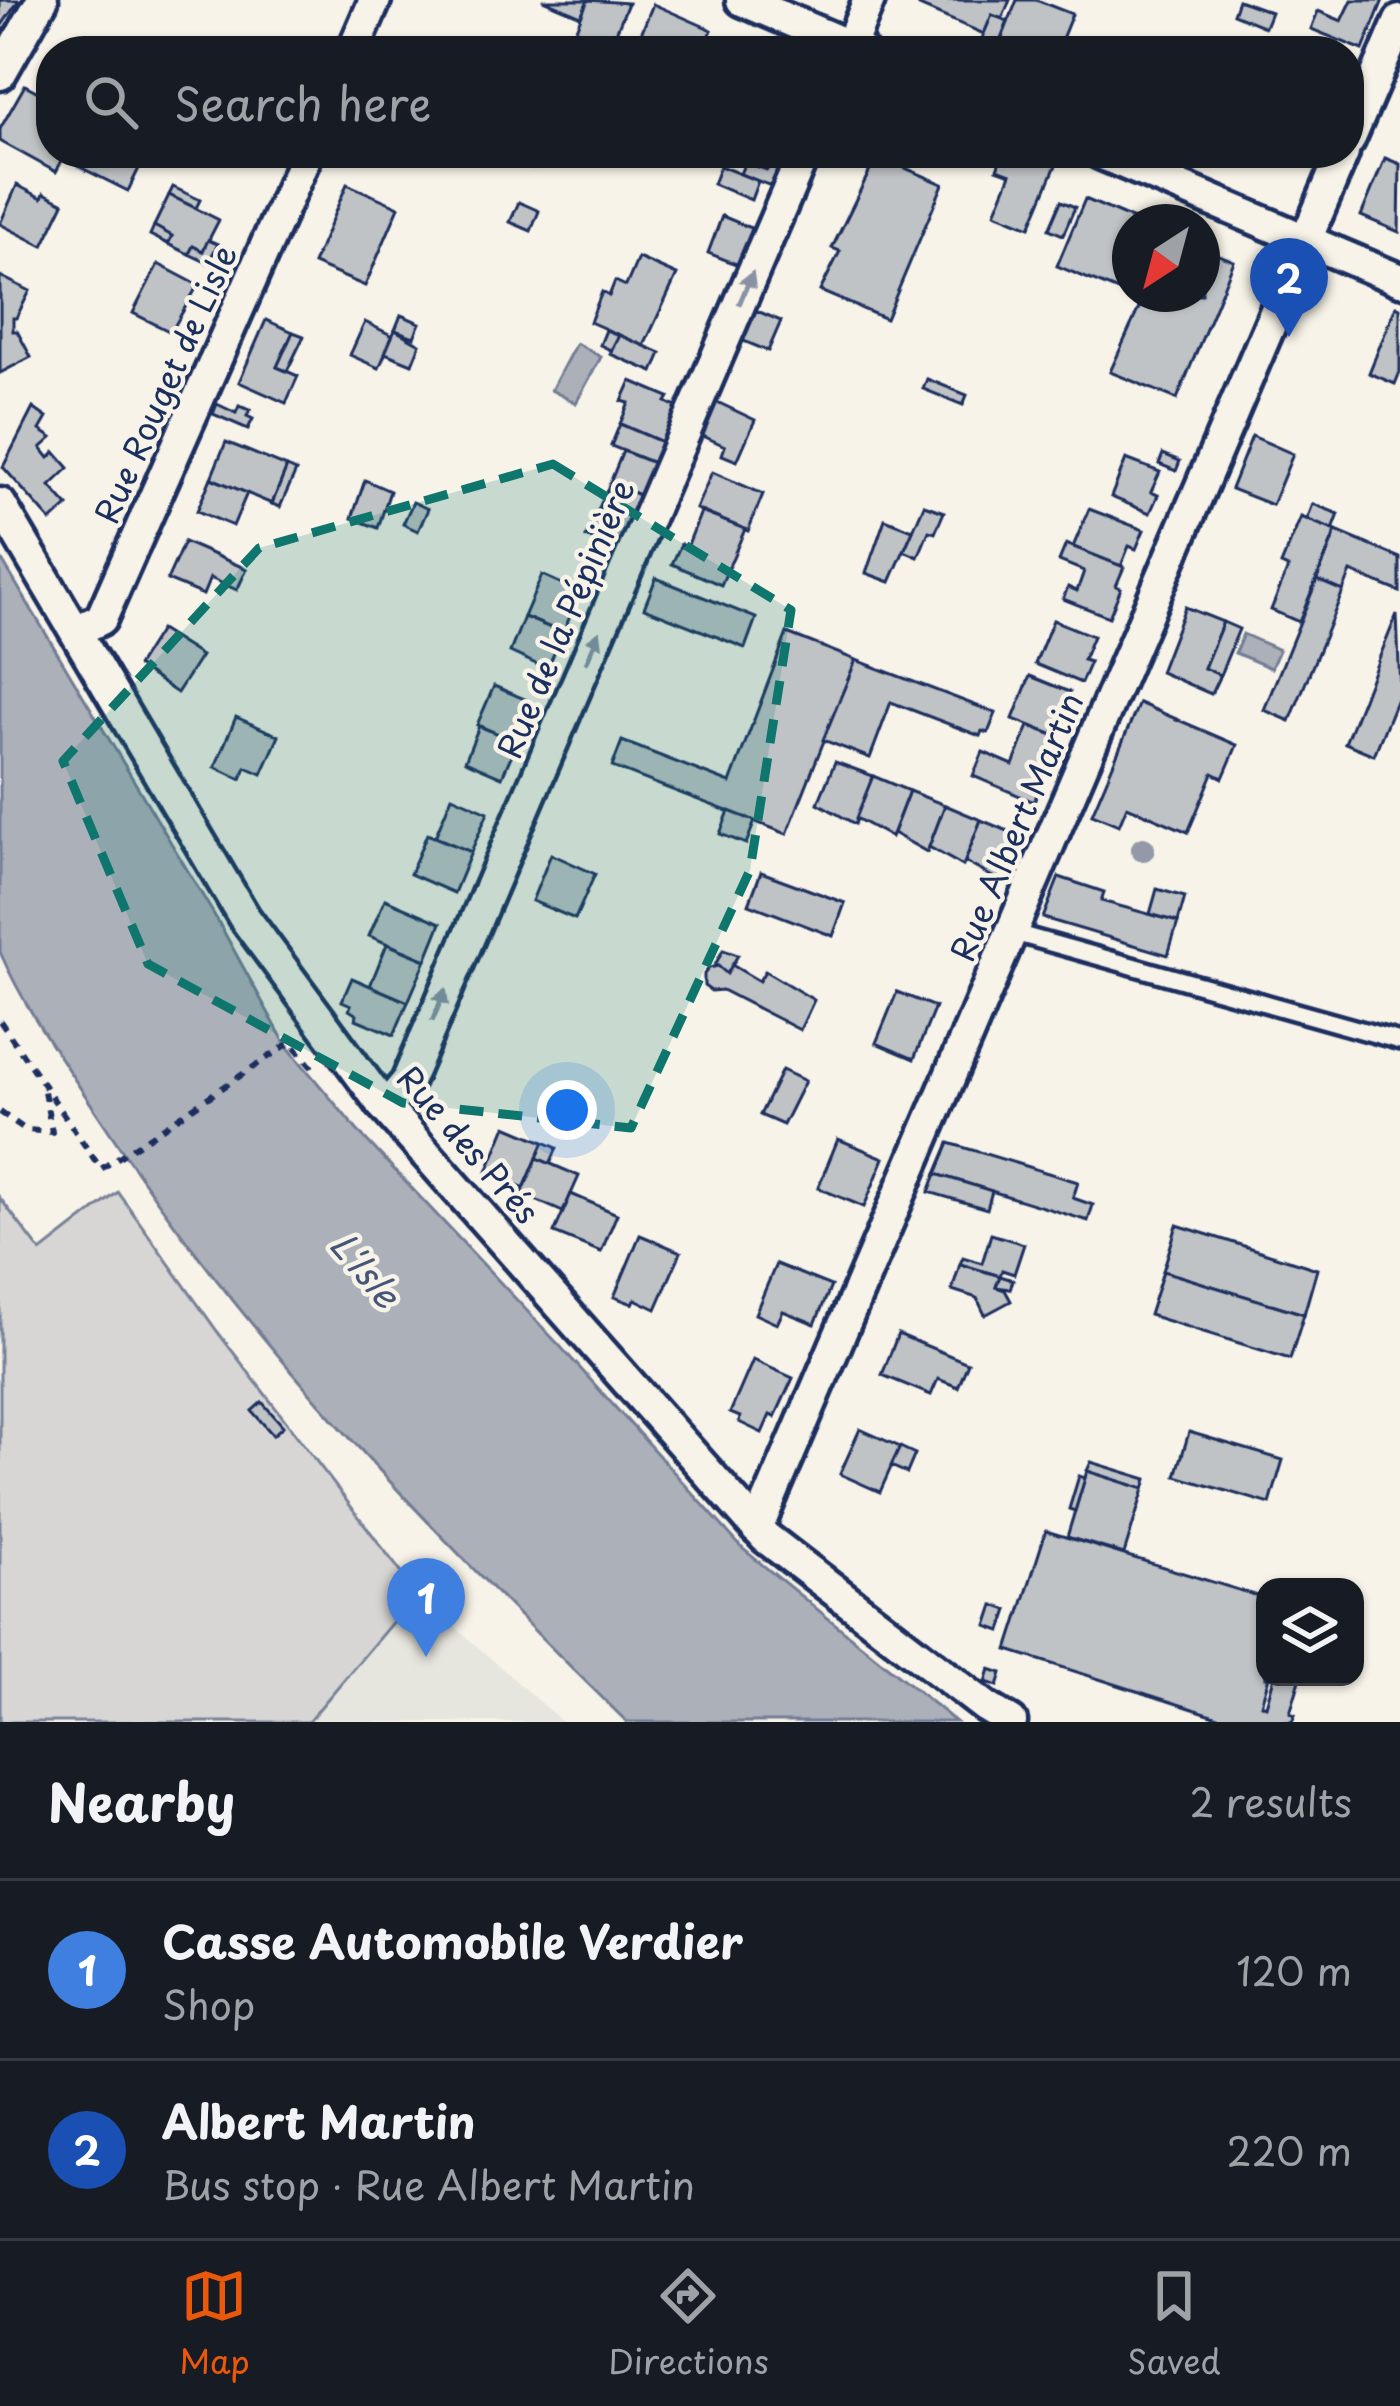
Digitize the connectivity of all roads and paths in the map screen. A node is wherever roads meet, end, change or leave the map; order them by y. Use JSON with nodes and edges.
{"nodes":[{"id":1,"x":42,"y":0,"type":"edge"},
{"id":2,"x":375,"y":0,"type":"edge"},
{"id":3,"x":742,"y":0,"type":"edge"},
{"id":4,"x":869,"y":0,"type":"edge"},
{"id":5,"x":1400,"y":21,"type":"edge"},
{"id":6,"x":359,"y":36,"type":"edge"},
{"id":7,"x":824,"y":36,"type":"edge"},
{"id":8,"x":857,"y":36,"type":"edge"},
{"id":9,"x":0,"y":74,"type":"edge"},
{"id":10,"x":1364,"y":105,"type":"edge"},
{"id":11,"x":301,"y":168,"type":"edge"},
{"id":12,"x":798,"y":168,"type":"edge"},
{"id":13,"x":1135,"y":168,"type":"edge"},
{"id":14,"x":1337,"y":168,"type":"edge"},
{"id":15,"x":1306,"y":241,"type":"junction"},
{"id":16,"x":1400,"y":280,"type":"edge"},
{"id":17,"x":0,"y":504,"type":"edge"},
{"id":18,"x":76,"y":631,"type":"junction"},
{"id":19,"x":1011,"y":932,"type":"junction"},
{"id":20,"x":0,"y":1021,"type":"edge"},
{"id":21,"x":1400,"y":1041,"type":"edge"},
{"id":22,"x":318,"y":1074,"type":"dead end"},
{"id":23,"x":42,"y":1082,"type":"junction"},
{"id":24,"x":382,"y":1104,"type":"junction"},
{"id":25,"x":0,"y":1112,"type":"edge"},
{"id":26,"x":757,"y":1529,"type":"junction"},
{"id":27,"x":1011,"y":1722,"type":"edge"}],
"edges":[{"from":1,"to":9,"type":"street"},
{"from":2,"to":6,"type":"street"},
{"from":3,"to":7,"type":"street"},
{"from":4,"to":8,"type":"street"},
{"from":5,"to":10,"type":"street"},
{"from":11,"to":18,"type":"street","name":"Rue Rouget de Lisle"},
{"from":24,"to":12,"type":"street","name":"Rue de la Pépinière","one_way":true},
{"from":13,"to":15,"type":"street"},
{"from":14,"to":15,"type":"street","name":"Rue Albert Martin"},
{"from":15,"to":16,"type":"street"},
{"from":15,"to":19,"type":"street","name":"Rue Albert Martin"},
{"from":17,"to":18,"type":"street","name":"Rue des Prés"},
{"from":18,"to":24,"type":"street","name":"Rue des Prés"},
{"from":19,"to":21,"type":"lane"},
{"from":19,"to":26,"type":"street","name":"Rue Albert Martin"},
{"from":20,"to":23,"type":"path"},
{"from":22,"to":23,"type":"path"},
{"from":23,"to":25,"type":"path"},
{"from":24,"to":26,"type":"street","name":"Rue des Prés"},
{"from":26,"to":27,"type":"street","name":"Rue des Prés"}]}
